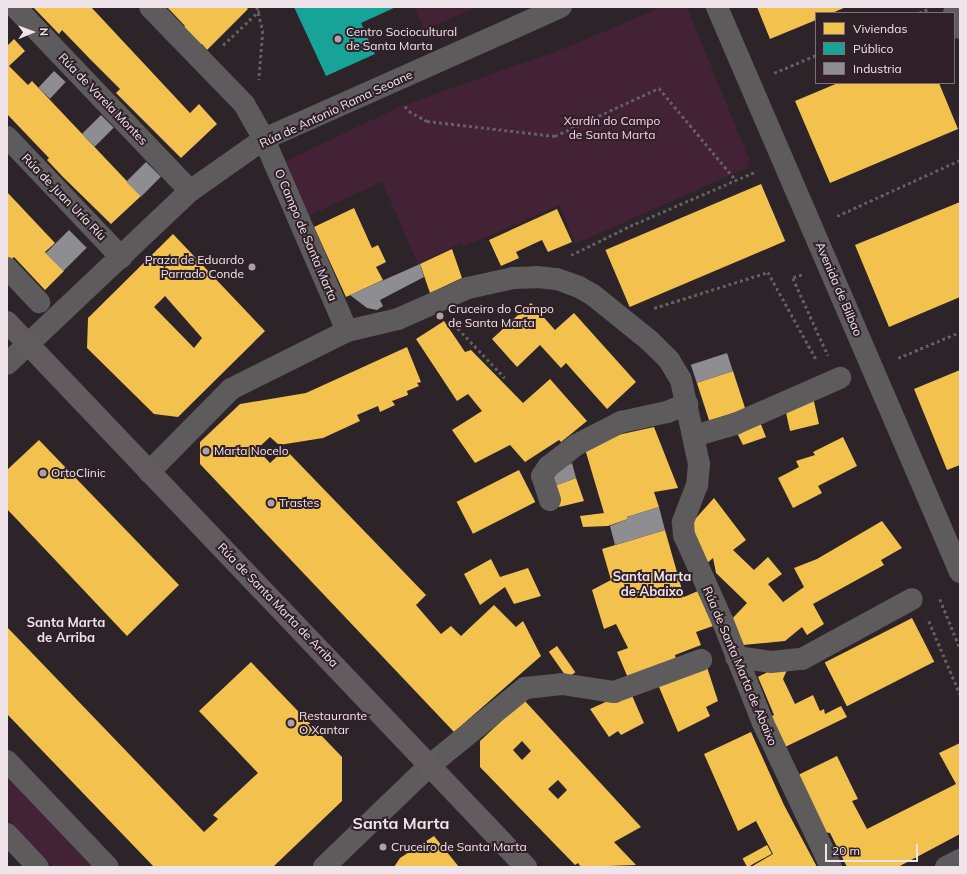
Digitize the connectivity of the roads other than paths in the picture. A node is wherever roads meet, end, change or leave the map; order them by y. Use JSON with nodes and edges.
{"nodes":[{"id":1,"x":15,"y":7,"type":"edge"},
{"id":2,"x":150,"y":7,"type":"edge"},
{"id":3,"x":561,"y":7,"type":"edge"},
{"id":4,"x":717,"y":7,"type":"edge"},
{"id":5,"x":955,"y":16,"type":"edge"},
{"id":6,"x":960,"y":28,"type":"edge"},
{"id":7,"x":7,"y":137,"type":"edge"},
{"id":8,"x":264,"y":139,"type":"junction"},
{"id":9,"x":190,"y":191,"type":"junction"},
{"id":10,"x":122,"y":257,"type":"junction"},
{"id":11,"x":7,"y":268,"type":"edge"},
{"id":12,"x":39,"y":302,"type":"dead end"},
{"id":13,"x":7,"y":322,"type":"edge"},
{"id":14,"x":347,"y":331,"type":"junction"},
{"id":15,"x":28,"y":344,"type":"junction"},
{"id":16,"x":7,"y":364,"type":"edge"},
{"id":17,"x":833,"y":374,"type":"road end"},
{"id":18,"x":687,"y":404,"type":"junction"},
{"id":19,"x":694,"y":436,"type":"junction"},
{"id":20,"x":149,"y":472,"type":"junction"},
{"id":21,"x":550,"y":500,"type":"dead end"},
{"id":22,"x":960,"y":572,"type":"edge"},
{"id":23,"x":912,"y":599,"type":"dead end"},
{"id":24,"x":736,"y":657,"type":"junction"},
{"id":25,"x":700,"y":660,"type":"dead end"},
{"id":26,"x":7,"y":761,"type":"edge"},
{"id":27,"x":429,"y":766,"type":"junction"},
{"id":28,"x":7,"y":834,"type":"edge"},
{"id":29,"x":960,"y":860,"type":"edge"},
{"id":30,"x":38,"y":867,"type":"edge"},
{"id":31,"x":108,"y":867,"type":"edge"},
{"id":32,"x":324,"y":867,"type":"edge"},
{"id":33,"x":526,"y":867,"type":"edge"},
{"id":34,"x":830,"y":867,"type":"edge"},
{"id":35,"x":946,"y":867,"type":"edge"}],
"edges":[{"from":1,"to":9,"type":"street","name":"Rúa de Varela Montes"},
{"from":2,"to":8,"type":"street","name":"O Campo de Santa Marta"},
{"from":3,"to":8,"type":"street","name":"Rúa de Antonio Rama Seoane"},
{"from":4,"to":22,"type":"street","name":"Avenida de Bilbao"},
{"from":5,"to":6,"type":"street"},
{"from":7,"to":10,"type":"street","name":"Rúa de Juan Uría Ríu"},
{"from":8,"to":9,"type":"street","name":"Rúa de Antonio Rama Seoane"},
{"from":8,"to":14,"type":"street","name":"O Campo de Santa Marta"},
{"from":9,"to":10,"type":"street","name":"Rúa de Antonio Rama Seoane"},
{"from":10,"to":15,"type":"street","name":"Rúa de Antonio Rama Seoane"},
{"from":11,"to":12,"type":"street"},
{"from":13,"to":15,"type":"street","name":"Rúa de Santa Marta de Arriba"},
{"from":14,"to":18,"type":"street"},
{"from":14,"to":20,"type":"street"},
{"from":15,"to":16,"type":"street","name":"Rúa de Antonio Rama Seoane"},
{"from":15,"to":20,"type":"street","name":"Rúa de Santa Marta de Arriba"},
{"from":17,"to":19,"type":"street"},
{"from":18,"to":19,"type":"street","name":"Rúa de Santa Marta de Abaixo"},
{"from":18,"to":21,"type":"street"},
{"from":19,"to":24,"type":"street","name":"Rúa de Santa Marta de Abaixo"},
{"from":20,"to":27,"type":"street","name":"Rúa de Santa Marta de Arriba"},
{"from":23,"to":24,"type":"street"},
{"from":24,"to":34,"type":"street","name":"Rúa de Santa Marta de Abaixo"},
{"from":25,"to":27,"type":"street"},
{"from":26,"to":31,"type":"street"},
{"from":27,"to":32,"type":"street"},
{"from":27,"to":33,"type":"street","name":"Rúa de Santa Marta de Arriba"},
{"from":28,"to":30,"type":"street"},
{"from":29,"to":35,"type":"street"}]}
